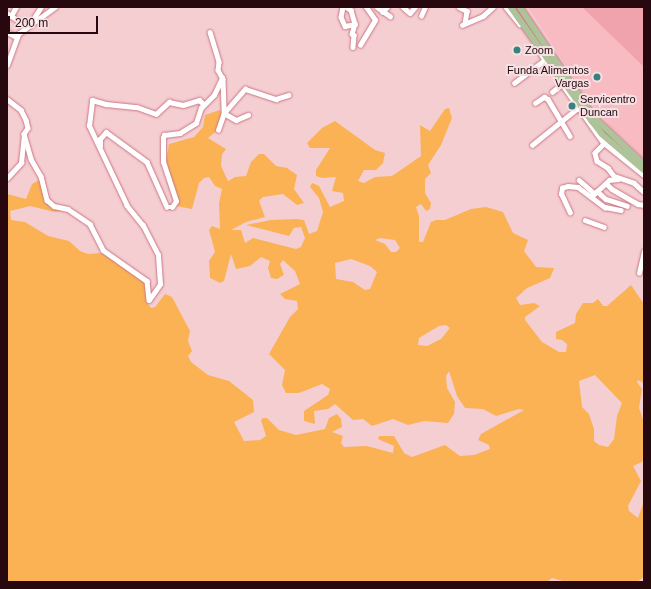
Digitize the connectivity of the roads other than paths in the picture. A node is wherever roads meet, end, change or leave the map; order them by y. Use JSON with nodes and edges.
{"nodes":[{"id":1,"x":16,"y":7,"type":"edge"},
{"id":2,"x":41,"y":7,"type":"edge"},
{"id":3,"x":54,"y":7,"type":"edge"},
{"id":4,"x":343,"y":7,"type":"edge"},
{"id":5,"x":366,"y":7,"type":"edge"},
{"id":6,"x":377,"y":7,"type":"edge"},
{"id":7,"x":388,"y":7,"type":"edge"},
{"id":8,"x":403,"y":7,"type":"edge"},
{"id":9,"x":415,"y":7,"type":"edge"},
{"id":10,"x":425,"y":7,"type":"edge"},
{"id":11,"x":459,"y":7,"type":"edge"},
{"id":12,"x":493,"y":7,"type":"edge"},
{"id":13,"x":506,"y":7,"type":"edge"},
{"id":14,"x":511,"y":7,"type":"edge"},
{"id":15,"x":520,"y":7,"type":"edge"},
{"id":16,"x":350,"y":8,"type":"edge"},
{"id":17,"x":382,"y":12,"type":"junction"},
{"id":18,"x":9,"y":16,"type":"edge"},
{"id":19,"x":390,"y":16,"type":"dead end"},
{"id":20,"x":421,"y":16,"type":"dead end"},
{"id":21,"x":355,"y":24,"type":"junction"},
{"id":22,"x":27,"y":26,"type":"junction"},
{"id":23,"x":7,"y":32,"type":"edge"},
{"id":24,"x":210,"y":32,"type":"dead end"},
{"id":25,"x":17,"y":37,"type":"junction"},
{"id":26,"x":360,"y":45,"type":"dead end"},
{"id":27,"x":353,"y":47,"type":"dead end"},
{"id":28,"x":545,"y":60,"type":"junction"},
{"id":29,"x":7,"y":63,"type":"edge"},
{"id":30,"x":222,"y":78,"type":"junction"},
{"id":31,"x":514,"y":83,"type":"dead end"},
{"id":32,"x":562,"y":84,"type":"junction"},
{"id":33,"x":552,"y":92,"type":"dead end"},
{"id":34,"x":288,"y":95,"type":"dead end"},
{"id":35,"x":7,"y":97,"type":"edge"},
{"id":36,"x":535,"y":103,"type":"dead end"},
{"id":37,"x":204,"y":104,"type":"junction"},
{"id":38,"x":579,"y":107,"type":"junction"},
{"id":39,"x":224,"y":112,"type":"junction"},
{"id":40,"x":248,"y":115,"type":"dead end"},
{"id":41,"x":560,"y":120,"type":"junction"},
{"id":42,"x":218,"y":130,"type":"dead end"},
{"id":43,"x":24,"y":134,"type":"junction"},
{"id":44,"x":570,"y":136,"type":"dead end"},
{"id":45,"x":605,"y":143,"type":"junction"},
{"id":46,"x":532,"y":145,"type":"dead end"},
{"id":47,"x":103,"y":158,"type":"junction"},
{"id":48,"x":644,"y":164,"type":"edge"},
{"id":49,"x":644,"y":170,"type":"edge"},
{"id":50,"x":611,"y":172,"type":"junction"},
{"id":51,"x":644,"y":175,"type":"edge"},
{"id":52,"x":7,"y":178,"type":"edge"},
{"id":53,"x":624,"y":179,"type":"junction"},
{"id":54,"x":578,"y":180,"type":"dead end"},
{"id":55,"x":608,"y":182,"type":"junction"},
{"id":56,"x":644,"y":192,"type":"edge"},
{"id":57,"x":594,"y":194,"type":"junction"},
{"id":58,"x":644,"y":205,"type":"edge"},
{"id":59,"x":626,"y":206,"type":"dead end"},
{"id":60,"x":621,"y":210,"type":"dead end"},
{"id":61,"x":570,"y":213,"type":"dead end"},
{"id":62,"x":585,"y":220,"type":"dead end"},
{"id":63,"x":604,"y":227,"type":"dead end"},
{"id":64,"x":644,"y":252,"type":"edge"},
{"id":65,"x":640,"y":273,"type":"dead end"}],
"edges":[{"from":1,"to":18,"type":"street"},
{"from":2,"to":22,"type":"street"},
{"from":3,"to":22,"type":"street"},
{"from":4,"to":21,"type":"street"},
{"from":5,"to":26,"type":"street"},
{"from":6,"to":17,"type":"street"},
{"from":7,"to":17,"type":"street"},
{"from":8,"to":9,"type":"street"},
{"from":10,"to":20,"type":"street"},
{"from":11,"to":12,"type":"street"},
{"from":13,"to":28,"type":"street"},
{"from":14,"to":49,"type":"main road"},
{"from":15,"to":48,"type":"main road"},
{"from":16,"to":21,"type":"street"},
{"from":17,"to":19,"type":"street"},
{"from":18,"to":22,"type":"street"},
{"from":21,"to":27,"type":"street"},
{"from":22,"to":25,"type":"street"},
{"from":23,"to":25,"type":"street"},
{"from":24,"to":30,"type":"street"},
{"from":25,"to":29,"type":"street"},
{"from":28,"to":31,"type":"street"},
{"from":28,"to":32,"type":"street"},
{"from":30,"to":37,"type":"street"},
{"from":30,"to":39,"type":"street"},
{"from":32,"to":33,"type":"street"},
{"from":32,"to":38,"type":"street"},
{"from":34,"to":39,"type":"street"},
{"from":35,"to":43,"type":"street"},
{"from":36,"to":41,"type":"street"},
{"from":37,"to":47,"type":"street"},
{"from":37,"to":47,"type":"street"},
{"from":38,"to":41,"type":"street"},
{"from":38,"to":45,"type":"street"},
{"from":39,"to":40,"type":"street"},
{"from":39,"to":42,"type":"street"},
{"from":41,"to":44,"type":"street"},
{"from":41,"to":46,"type":"street"},
{"from":43,"to":47,"type":"street"},
{"from":43,"to":52,"type":"street"},
{"from":45,"to":50,"type":"street"},
{"from":45,"to":51,"type":"street"},
{"from":50,"to":53,"type":"street"},
{"from":50,"to":55,"type":"street"},
{"from":53,"to":55,"type":"street"},
{"from":53,"to":56,"type":"street"},
{"from":54,"to":57,"type":"street"},
{"from":55,"to":57,"type":"street"},
{"from":55,"to":58,"type":"street"},
{"from":57,"to":59,"type":"street"},
{"from":57,"to":60,"type":"street"},
{"from":57,"to":61,"type":"street"},
{"from":62,"to":63,"type":"street"},
{"from":64,"to":65,"type":"street"}]}
